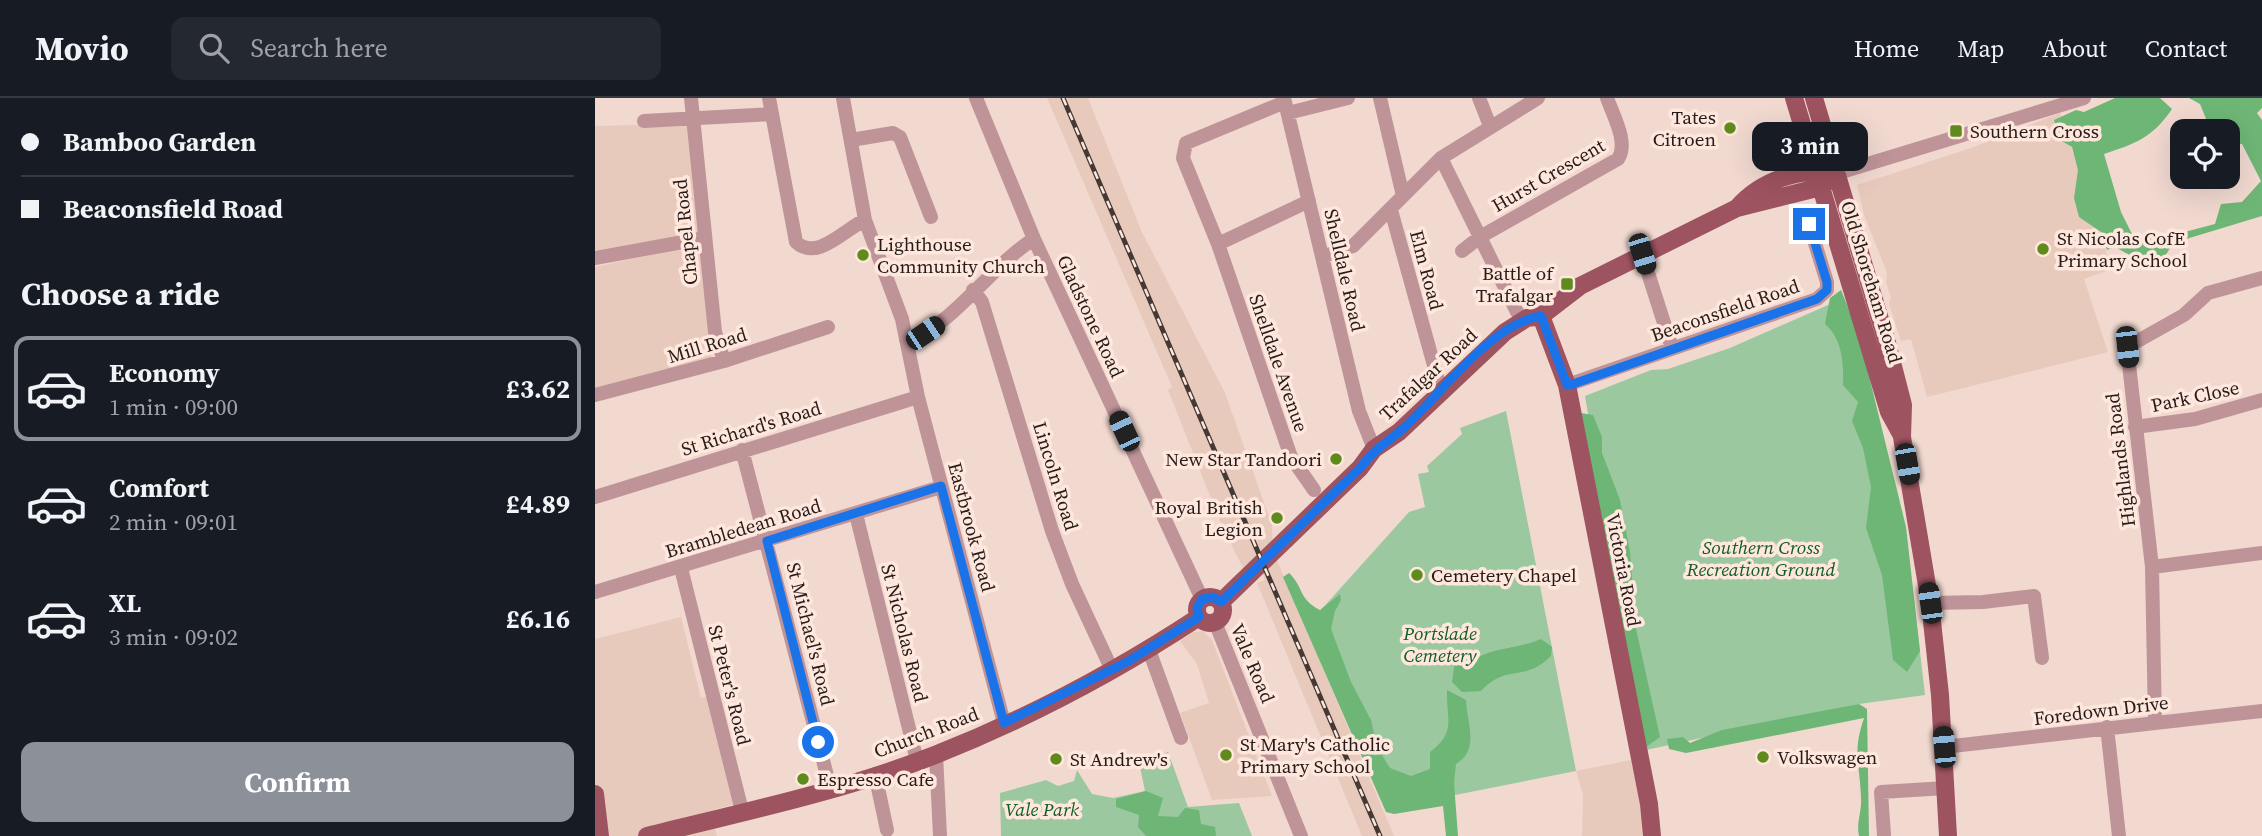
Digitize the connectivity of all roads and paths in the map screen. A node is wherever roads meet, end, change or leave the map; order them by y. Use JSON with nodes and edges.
{"nodes":[{"id":1,"x":691,"y":98,"type":"edge"},
{"id":2,"x":769,"y":98,"type":"edge"},
{"id":3,"x":843,"y":98,"type":"edge"},
{"id":4,"x":976,"y":98,"type":"edge"},
{"id":5,"x":1348,"y":98,"type":"edge"},
{"id":6,"x":1380,"y":98,"type":"edge"},
{"id":7,"x":1479,"y":98,"type":"edge"},
{"id":8,"x":1538,"y":98,"type":"edge"},
{"id":9,"x":1607,"y":98,"type":"edge"},
{"id":10,"x":1794,"y":98,"type":"edge"},
{"id":11,"x":1814,"y":98,"type":"edge"},
{"id":12,"x":2084,"y":98,"type":"edge"},
{"id":13,"x":1286,"y":104,"type":"edge"},
{"id":14,"x":772,"y":114,"type":"junction"},
{"id":15,"x":693,"y":120,"type":"junction"},
{"id":16,"x":644,"y":121,"type":"dead end"},
{"id":17,"x":1490,"y":126,"type":"junction"},
{"id":18,"x":851,"y":140,"type":"junction"},
{"id":19,"x":1441,"y":158,"type":"junction"},
{"id":20,"x":1815,"y":169,"type":"junction"},
{"id":21,"x":1835,"y":174,"type":"junction"},
{"id":22,"x":1821,"y":187,"type":"junction"},
{"id":23,"x":1797,"y":191,"type":"junction"},
{"id":24,"x":1403,"y":196,"type":"junction"},
{"id":25,"x":1309,"y":201,"type":"junction"},
{"id":26,"x":1737,"y":208,"type":"junction"},
{"id":27,"x":1391,"y":210,"type":"junction"},
{"id":28,"x":931,"y":217,"type":"dead end"},
{"id":29,"x":865,"y":220,"type":"junction"},
{"id":30,"x":1832,"y":221,"type":"junction"},
{"id":31,"x":1809,"y":224,"type":"dead end"},
{"id":32,"x":1480,"y":237,"type":"junction"},
{"id":33,"x":705,"y":238,"type":"junction"},
{"id":34,"x":1034,"y":239,"type":"junction"},
{"id":35,"x":1217,"y":244,"type":"junction"},
{"id":36,"x":1462,"y":251,"type":"dead end"},
{"id":37,"x":1642,"y":254,"type":"junction"},
{"id":38,"x":1322,"y":257,"type":"junction"},
{"id":39,"x":595,"y":258,"type":"edge"},
{"id":40,"x":2262,"y":278,"type":"edge"},
{"id":41,"x":973,"y":290,"type":"junction"},
{"id":42,"x":1517,"y":312,"type":"dead end"},
{"id":43,"x":1541,"y":316,"type":"junction"},
{"id":44,"x":828,"y":327,"type":"dead end"},
{"id":45,"x":907,"y":340,"type":"junction"},
{"id":46,"x":1672,"y":348,"type":"junction"},
{"id":47,"x":724,"y":361,"type":"junction"},
{"id":48,"x":1439,"y":380,"type":"dead end"},
{"id":49,"x":1567,"y":385,"type":"junction"},
{"id":50,"x":595,"y":395,"type":"edge"},
{"id":51,"x":918,"y":397,"type":"junction"},
{"id":52,"x":2262,"y":400,"type":"edge"},
{"id":53,"x":2135,"y":427,"type":"junction"},
{"id":54,"x":1902,"y":437,"type":"junction"},
{"id":55,"x":1374,"y":449,"type":"junction"},
{"id":56,"x":742,"y":450,"type":"junction"},
{"id":57,"x":941,"y":486,"type":"junction"},
{"id":58,"x":1314,"y":490,"type":"dead end"},
{"id":59,"x":595,"y":497,"type":"edge"},
{"id":60,"x":856,"y":514,"type":"junction"},
{"id":61,"x":767,"y":541,"type":"junction"},
{"id":62,"x":2262,"y":553,"type":"edge"},
{"id":63,"x":2152,"y":567,"type":"junction"},
{"id":64,"x":681,"y":568,"type":"junction"},
{"id":65,"x":595,"y":592,"type":"edge"},
{"id":66,"x":1202,"y":599,"type":"junction"},
{"id":67,"x":1221,"y":602,"type":"junction"},
{"id":68,"x":1930,"y":603,"type":"junction"},
{"id":69,"x":1207,"y":620,"type":"junction"},
{"id":70,"x":1149,"y":650,"type":"junction"},
{"id":71,"x":2042,"y":658,"type":"dead end"},
{"id":72,"x":1112,"y":670,"type":"junction"},
{"id":73,"x":2262,"y":711,"type":"edge"},
{"id":74,"x":2155,"y":722,"type":"junction"},
{"id":75,"x":1004,"y":723,"type":"junction"},
{"id":76,"x":2107,"y":727,"type":"junction"},
{"id":77,"x":1181,"y":738,"type":"dead end"},
{"id":78,"x":1944,"y":747,"type":"junction"},
{"id":79,"x":936,"y":754,"type":"junction"},
{"id":80,"x":918,"y":761,"type":"junction"},
{"id":81,"x":875,"y":774,"type":"junction"},
{"id":82,"x":830,"y":788,"type":"junction"},
{"id":83,"x":1946,"y":788,"type":"junction"},
{"id":84,"x":595,"y":794,"type":"edge"},
{"id":85,"x":742,"y":811,"type":"junction"},
{"id":86,"x":711,"y":828,"type":"edge"},
{"id":87,"x":887,"y":830,"type":"dead end"},
{"id":88,"x":1884,"y":835,"type":"edge"},
{"id":89,"x":600,"y":836,"type":"edge"},
{"id":90,"x":647,"y":836,"type":"edge"},
{"id":91,"x":940,"y":836,"type":"edge"},
{"id":92,"x":1301,"y":836,"type":"edge"},
{"id":93,"x":1652,"y":836,"type":"edge"},
{"id":94,"x":1948,"y":836,"type":"edge"},
{"id":95,"x":2119,"y":836,"type":"edge"}],
"edges":[{"from":1,"to":15,"type":"street","name":"Chapel Road"},
{"from":2,"to":14,"type":"street"},
{"from":3,"to":18,"type":"street","name":"Eastbrook Road"},
{"from":4,"to":34,"type":"street","name":"Gladstone Road"},
{"from":5,"to":13,"type":"street"},
{"from":6,"to":24,"type":"street"},
{"from":7,"to":17,"type":"street"},
{"from":8,"to":17,"type":"street"},
{"from":9,"to":32,"type":"street","name":"Hurst Crescent"},
{"from":10,"to":20,"type":"main road","name":"Old Shoreham Road"},
{"from":11,"to":21,"type":"main road","name":"Old Shoreham Road"},
{"from":12,"to":21,"type":"street"},
{"from":13,"to":25,"type":"street","name":"Shelldale Road"},
{"from":13,"to":35,"type":"street","name":"Shelldale Avenue"},
{"from":14,"to":15,"type":"street"},
{"from":14,"to":29,"type":"street"},
{"from":15,"to":16,"type":"street"},
{"from":15,"to":33,"type":"street","name":"Chapel Road"},
{"from":17,"to":19,"type":"street"},
{"from":18,"to":28,"type":"street"},
{"from":18,"to":29,"type":"street","name":"Eastbrook Road"},
{"from":19,"to":24,"type":"street"},
{"from":19,"to":32,"type":"street"},
{"from":20,"to":21,"type":"main road"},
{"from":20,"to":22,"type":"main road","name":"Old Shoreham Road"},
{"from":20,"to":26,"type":"main road","name":"Trafalgar Road"},
{"from":21,"to":22,"type":"main road"},
{"from":21,"to":54,"type":"main road","name":"Old Shoreham Road"},
{"from":22,"to":23,"type":"main road","name":"Trafalgar Road"},
{"from":22,"to":30,"type":"main road","name":"Old Shoreham Road"},
{"from":23,"to":26,"type":"main road","name":"Trafalgar Road"},
{"from":23,"to":30,"type":"main road"},
{"from":24,"to":27,"type":"street"},
{"from":25,"to":35,"type":"street"},
{"from":25,"to":38,"type":"street","name":"Shelldale Road"},
{"from":26,"to":37,"type":"main road","name":"Trafalgar Road"},
{"from":27,"to":38,"type":"street"},
{"from":27,"to":48,"type":"street","name":"Elm Road"},
{"from":29,"to":45,"type":"street","name":"Eastbrook Road"},
{"from":30,"to":54,"type":"main road","name":"Old Shoreham Road"},
{"from":31,"to":46,"type":"street","name":"Beaconsfield Road"},
{"from":32,"to":36,"type":"street","name":"Hurst Crescent"},
{"from":32,"to":42,"type":"street"},
{"from":33,"to":39,"type":"street"},
{"from":33,"to":47,"type":"street","name":"Chapel Road"},
{"from":34,"to":41,"type":"street"},
{"from":34,"to":66,"type":"street","name":"Gladstone Road"},
{"from":35,"to":58,"type":"street","name":"Shelldale Avenue"},
{"from":37,"to":43,"type":"main road","name":"Trafalgar Road"},
{"from":37,"to":46,"type":"street"},
{"from":38,"to":55,"type":"street","name":"Shelldale Road"},
{"from":40,"to":53,"type":"street","name":"Highlands Road"},
{"from":41,"to":45,"type":"street"},
{"from":41,"to":72,"type":"street","name":"Lincoln Road"},
{"from":43,"to":49,"type":"main road","name":"Victoria Road"},
{"from":43,"to":55,"type":"main road","name":"Trafalgar Road"},
{"from":44,"to":47,"type":"street","name":"Mill Road"},
{"from":45,"to":51,"type":"street","name":"Eastbrook Road"},
{"from":46,"to":49,"type":"street","name":"Beaconsfield Road"},
{"from":47,"to":50,"type":"street","name":"Mill Road"},
{"from":49,"to":93,"type":"main road","name":"Victoria Road"},
{"from":51,"to":56,"type":"street","name":"St Richard's Road"},
{"from":51,"to":57,"type":"street","name":"Eastbrook Road"},
{"from":52,"to":53,"type":"street","name":"Park Close"},
{"from":53,"to":63,"type":"street","name":"Highlands Road"},
{"from":54,"to":68,"type":"main road","name":"Old Shoreham Road"},
{"from":55,"to":67,"type":"main road","name":"Trafalgar Road"},
{"from":56,"to":59,"type":"street","name":"St Richard's Road"},
{"from":56,"to":61,"type":"street","name":"St Michael's Road"},
{"from":57,"to":60,"type":"street","name":"Brambledean Road"},
{"from":57,"to":75,"type":"street","name":"Eastbrook Road"},
{"from":60,"to":61,"type":"street","name":"Brambledean Road"},
{"from":60,"to":80,"type":"street","name":"St Nicholas Road"},
{"from":61,"to":64,"type":"street","name":"Brambledean Road"},
{"from":61,"to":82,"type":"street","name":"St Michael's Road"},
{"from":62,"to":63,"type":"street"},
{"from":63,"to":74,"type":"street","name":"Highlands Road"},
{"from":64,"to":65,"type":"street","name":"Brambledean Road"},
{"from":64,"to":85,"type":"street","name":"St Peter's Road"},
{"from":66,"to":67,"type":"main road"},
{"from":66,"to":69,"type":"main road"},
{"from":67,"to":69,"type":"main road"},
{"from":68,"to":71,"type":"street"},
{"from":68,"to":78,"type":"main road","name":"Old Shoreham Road"},
{"from":69,"to":70,"type":"main road","name":"Church Road"},
{"from":69,"to":92,"type":"street","name":"Vale Road"},
{"from":70,"to":72,"type":"main road","name":"Church Road"},
{"from":70,"to":77,"type":"street"},
{"from":72,"to":75,"type":"main road","name":"Church Road"},
{"from":73,"to":74,"type":"street","name":"Foredown Drive"},
{"from":74,"to":76,"type":"street","name":"Foredown Drive"},
{"from":75,"to":79,"type":"main road","name":"Church Road"},
{"from":76,"to":78,"type":"street","name":"Foredown Drive"},
{"from":76,"to":95,"type":"street"},
{"from":78,"to":83,"type":"main road","name":"Old Shoreham Road"},
{"from":79,"to":80,"type":"main road","name":"Church Road"},
{"from":79,"to":91,"type":"street"},
{"from":80,"to":81,"type":"main road","name":"Church Road"},
{"from":81,"to":82,"type":"main road","name":"Church Road"},
{"from":81,"to":87,"type":"street"},
{"from":82,"to":85,"type":"main road","name":"Church Road"},
{"from":83,"to":88,"type":"street"},
{"from":83,"to":94,"type":"main road","name":"Old Shoreham Road"},
{"from":84,"to":89,"type":"main road"},
{"from":85,"to":86,"type":"main road","name":"Church Road"},
{"from":86,"to":90,"type":"main road","name":"Church Road"}]}
